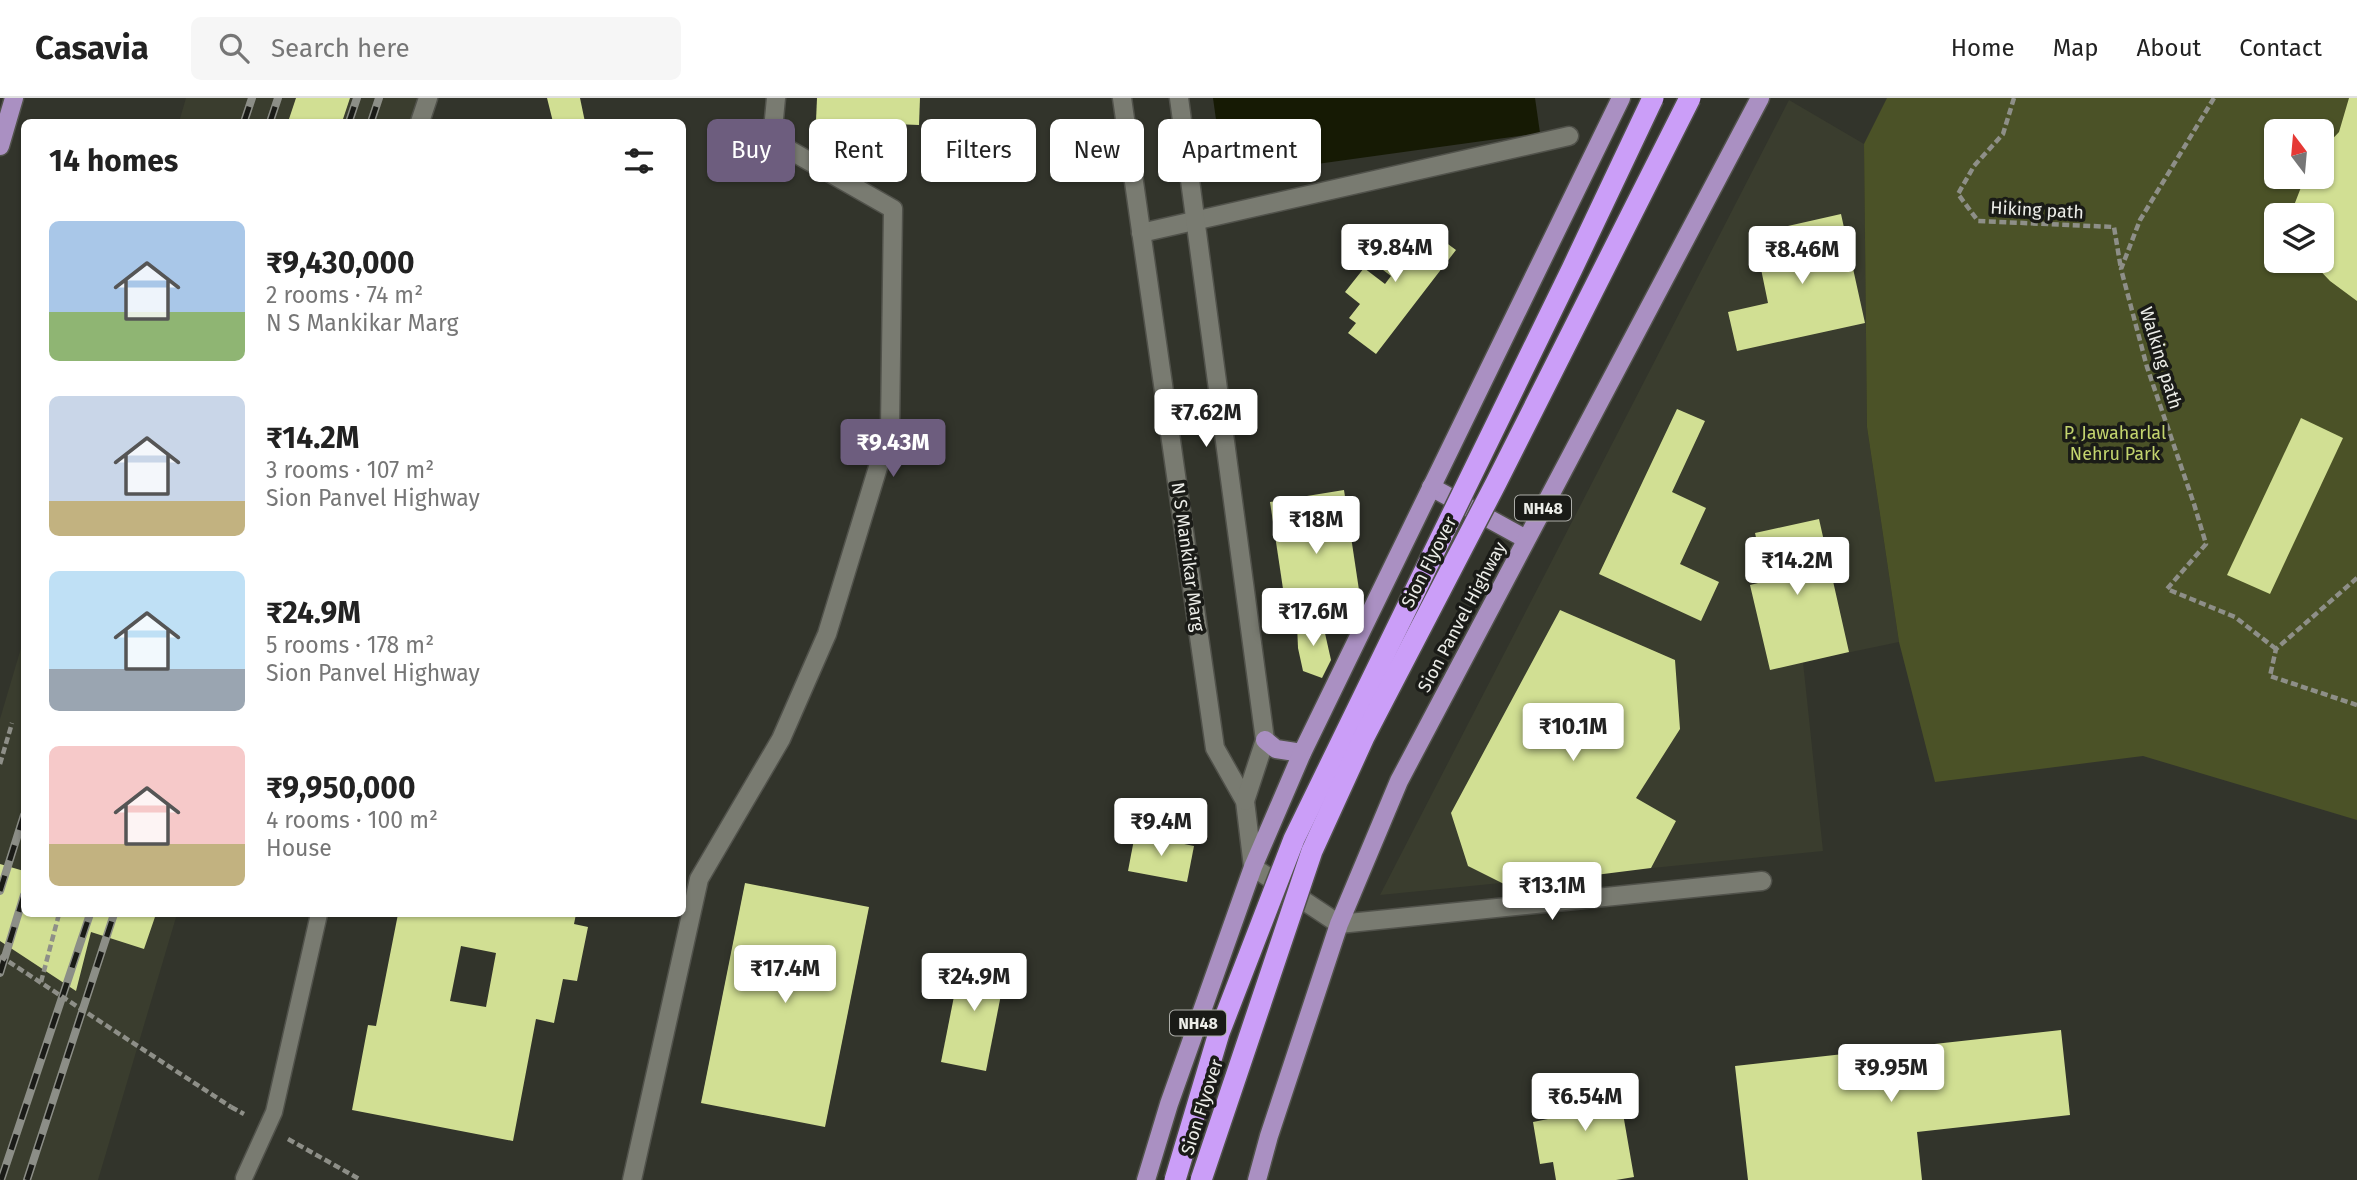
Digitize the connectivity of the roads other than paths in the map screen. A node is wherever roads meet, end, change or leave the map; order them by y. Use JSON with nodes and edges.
{"nodes":[{"id":1,"x":14,"y":98,"type":"edge"},
{"id":2,"x":428,"y":98,"type":"edge"},
{"id":3,"x":776,"y":98,"type":"edge"},
{"id":4,"x":1122,"y":98,"type":"edge"},
{"id":5,"x":1179,"y":98,"type":"edge"},
{"id":6,"x":1620,"y":98,"type":"edge"},
{"id":7,"x":1653,"y":98,"type":"edge"},
{"id":8,"x":1690,"y":98,"type":"edge"},
{"id":9,"x":1760,"y":98,"type":"edge"},
{"id":10,"x":421,"y":119,"type":"edge"},
{"id":11,"x":1569,"y":136,"type":"dead end"},
{"id":12,"x":0,"y":146,"type":"edge"},
{"id":13,"x":1195,"y":221,"type":"junction"},
{"id":14,"x":1141,"y":233,"type":"junction"},
{"id":15,"x":1431,"y":487,"type":"junction"},
{"id":16,"x":1526,"y":539,"type":"junction"},
{"id":17,"x":1265,"y":740,"type":"junction"},
{"id":18,"x":1301,"y":754,"type":"junction"},
{"id":19,"x":1245,"y":801,"type":"junction"},
{"id":20,"x":1253,"y":867,"type":"junction"},
{"id":21,"x":1762,"y":881,"type":"dead end"},
{"id":22,"x":318,"y":917,"type":"edge"},
{"id":23,"x":1339,"y":924,"type":"junction"},
{"id":24,"x":244,"y":1178,"type":"dead end"},
{"id":25,"x":632,"y":1180,"type":"edge"},
{"id":26,"x":1146,"y":1180,"type":"edge"},
{"id":27,"x":1175,"y":1180,"type":"edge"},
{"id":28,"x":1201,"y":1180,"type":"edge"},
{"id":29,"x":1257,"y":1180,"type":"edge"}],
"edges":[{"from":1,"to":12,"type":"main road"},
{"from":2,"to":10,"type":"street"},
{"from":3,"to":25,"type":"street"},
{"from":4,"to":14,"type":"street","name":"N S Mankikar Marg"},
{"from":5,"to":13,"type":"street","name":"N S Mankikar Marg"},
{"from":6,"to":15,"type":"main road","number":"NH48"},
{"from":7,"to":27,"type":"highway","name":"Sion Flyover","bridge":true},
{"from":8,"to":28,"type":"highway","name":"Sion Flyover","bridge":true},
{"from":9,"to":16,"type":"main road","name":"Sion Panvel Highway","number":"NH48"},
{"from":11,"to":13,"type":"street"},
{"from":13,"to":14,"type":"street"},
{"from":13,"to":17,"type":"street","name":"N S Mankikar Marg"},
{"from":14,"to":19,"type":"street","name":"N S Mankikar Marg"},
{"from":15,"to":16,"type":"main road"},
{"from":15,"to":18,"type":"main road","number":"NH48"},
{"from":16,"to":23,"type":"main road","name":"Sion Panvel Highway","number":"NH48"},
{"from":17,"to":18,"type":"main road"},
{"from":17,"to":19,"type":"street","name":"N S Mankikar Marg"},
{"from":18,"to":20,"type":"main road","number":"NH48"},
{"from":19,"to":20,"type":"street","name":"N S Mankikar Marg"},
{"from":20,"to":23,"type":"street"},
{"from":20,"to":26,"type":"main road","number":"NH48"},
{"from":21,"to":23,"type":"street"},
{"from":22,"to":24,"type":"lane"},
{"from":23,"to":29,"type":"main road","name":"Sion Panvel Highway","number":"NH48"}]}
